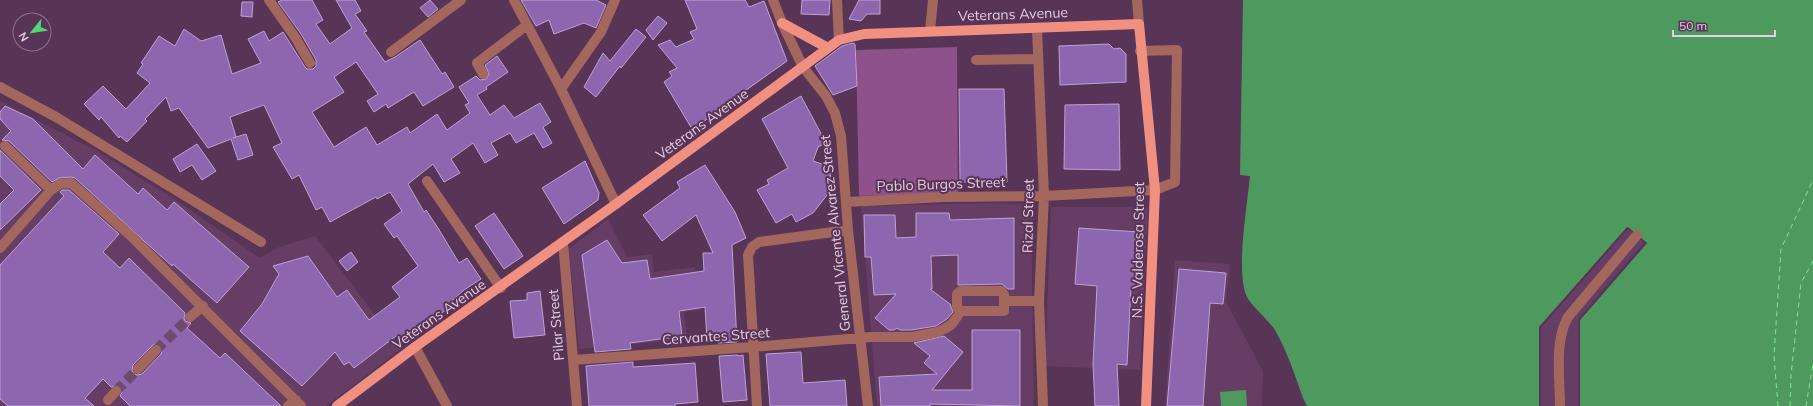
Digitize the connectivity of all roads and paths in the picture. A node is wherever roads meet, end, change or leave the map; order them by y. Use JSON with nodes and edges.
{"nodes":[{"id":1,"x":269,"y":0,"type":"edge"},
{"id":2,"x":461,"y":0,"type":"edge"},
{"id":3,"x":514,"y":0,"type":"edge"},
{"id":4,"x":615,"y":0,"type":"edge"},
{"id":5,"x":773,"y":0,"type":"edge"},
{"id":6,"x":838,"y":0,"type":"edge"},
{"id":7,"x":933,"y":0,"type":"edge"},
{"id":8,"x":1137,"y":0,"type":"edge"},
{"id":9,"x":782,"y":23,"type":"junction"},
{"id":10,"x":1138,"y":24,"type":"junction"},
{"id":11,"x":527,"y":25,"type":"junction"},
{"id":12,"x":1037,"y":28,"type":"junction"},
{"id":13,"x":930,"y":31,"type":"junction"},
{"id":14,"x":839,"y":40,"type":"junction"},
{"id":15,"x":828,"y":48,"type":"junction"},
{"id":16,"x":1140,"y":51,"type":"junction"},
{"id":17,"x":391,"y":52,"type":"dead end"},
{"id":18,"x":1038,"y":59,"type":"junction"},
{"id":19,"x":976,"y":60,"type":"dead end"},
{"id":20,"x":310,"y":63,"type":"dead end"},
{"id":21,"x":803,"y":67,"type":"junction"},
{"id":22,"x":483,"y":74,"type":"dead end"},
{"id":23,"x":0,"y":87,"type":"edge"},
{"id":24,"x":561,"y":89,"type":"junction"},
{"id":25,"x":5,"y":146,"type":"dead end"},
{"id":26,"x":427,"y":181,"type":"dead end"},
{"id":27,"x":51,"y":190,"type":"junction"},
{"id":28,"x":1156,"y":190,"type":"junction"},
{"id":29,"x":1044,"y":196,"type":"junction"},
{"id":30,"x":847,"y":202,"type":"junction"},
{"id":31,"x":616,"y":204,"type":"junction"},
{"id":32,"x":848,"y":230,"type":"junction"},
{"id":33,"x":1637,"y":235,"type":"dead end"},
{"id":34,"x":261,"y":242,"type":"dead end"},
{"id":35,"x":563,"y":242,"type":"junction"},
{"id":36,"x":0,"y":248,"type":"edge"},
{"id":37,"x":501,"y":288,"type":"junction"},
{"id":38,"x":1004,"y":301,"type":"junction"},
{"id":39,"x":1040,"y":301,"type":"junction"},
{"id":40,"x":203,"y":306,"type":"junction"},
{"id":41,"x":961,"y":312,"type":"junction"},
{"id":42,"x":190,"y":317,"type":"tunnel mouth"},
{"id":43,"x":860,"y":338,"type":"junction"},
{"id":44,"x":415,"y":347,"type":"junction"},
{"id":45,"x":752,"y":347,"type":"junction"},
{"id":46,"x":156,"y":350,"type":"tunnel mouth"},
{"id":47,"x":573,"y":360,"type":"junction"},
{"id":48,"x":138,"y":369,"type":"tunnel mouth"},
{"id":49,"x":116,"y":391,"type":"tunnel mouth"},
{"id":50,"x":108,"y":400,"type":"dead end"},
{"id":51,"x":295,"y":404,"type":"edge"},
{"id":52,"x":337,"y":406,"type":"edge"},
{"id":53,"x":447,"y":406,"type":"edge"},
{"id":54,"x":577,"y":406,"type":"edge"},
{"id":55,"x":757,"y":406,"type":"edge"},
{"id":56,"x":868,"y":406,"type":"edge"},
{"id":57,"x":1043,"y":406,"type":"edge"},
{"id":58,"x":1146,"y":406,"type":"edge"},
{"id":59,"x":1560,"y":406,"type":"edge"}],
"edges":[{"from":1,"to":20,"type":"street"},
{"from":2,"to":17,"type":"street"},
{"from":3,"to":11,"type":"street"},
{"from":4,"to":24,"type":"street"},
{"from":5,"to":9,"type":"street","name":"General Vicente Alvarez Street"},
{"from":6,"to":14,"type":"street"},
{"from":7,"to":13,"type":"street"},
{"from":8,"to":10,"type":"street"},
{"from":9,"to":15,"type":"main road"},
{"from":9,"to":21,"type":"street","name":"General Vicente Alvarez Street"},
{"from":10,"to":12,"type":"main road","name":"Veterans Avenue"},
{"from":10,"to":16,"type":"main road","name":"N.S. Valderosa Street"},
{"from":11,"to":22,"type":"street"},
{"from":11,"to":24,"type":"street"},
{"from":12,"to":13,"type":"main road","name":"Veterans Avenue"},
{"from":12,"to":18,"type":"street","name":"Rizal Street"},
{"from":13,"to":14,"type":"main road","name":"Veterans Avenue"},
{"from":14,"to":15,"type":"main road","name":"Veterans Avenue"},
{"from":15,"to":21,"type":"main road","name":"Veterans Avenue"},
{"from":16,"to":28,"type":"main road","name":"N.S. Valderosa Street"},
{"from":16,"to":28,"type":"street","name":"Pablo Burgos Street"},
{"from":18,"to":19,"type":"street"},
{"from":18,"to":29,"type":"street","name":"Rizal Street"},
{"from":21,"to":30,"type":"street","name":"General Vicente Alvarez Street"},
{"from":21,"to":31,"type":"main road","name":"Veterans Avenue"},
{"from":23,"to":34,"type":"street"},
{"from":24,"to":31,"type":"street"},
{"from":25,"to":27,"type":"street"},
{"from":26,"to":37,"type":"street"},
{"from":27,"to":36,"type":"street"},
{"from":27,"to":40,"type":"street"},
{"from":28,"to":29,"type":"street","name":"Pablo Burgos Street"},
{"from":28,"to":58,"type":"main road","name":"N.S. Valderosa Street"},
{"from":29,"to":30,"type":"street","name":"Pablo Burgos Street"},
{"from":29,"to":39,"type":"street","name":"Rizal Street"},
{"from":30,"to":32,"type":"street","name":"General Vicente Alvarez Street"},
{"from":31,"to":35,"type":"main road","name":"Veterans Avenue"},
{"from":32,"to":43,"type":"street","name":"General Vicente Alvarez Street"},
{"from":32,"to":45,"type":"street"},
{"from":33,"to":59,"type":"street"},
{"from":35,"to":37,"type":"main road","name":"Veterans Avenue"},
{"from":35,"to":47,"type":"street","name":"Pilar Street"},
{"from":37,"to":44,"type":"main road","name":"Veterans Avenue"},
{"from":38,"to":39,"type":"street"},
{"from":38,"to":41,"type":"street"},
{"from":38,"to":41,"type":"street"},
{"from":39,"to":57,"type":"street","name":"Rizal Street"},
{"from":40,"to":42,"type":"street"},
{"from":40,"to":51,"type":"street"},
{"from":41,"to":43,"type":"street","name":"Cervantes Street"},
{"from":43,"to":45,"type":"street","name":"Cervantes Street"},
{"from":43,"to":56,"type":"street","name":"General Vicente Alvarez Street"},
{"from":44,"to":52,"type":"main road","name":"Veterans Avenue"},
{"from":44,"to":53,"type":"street"},
{"from":45,"to":47,"type":"street","name":"Cervantes Street"},
{"from":45,"to":55,"type":"street"},
{"from":46,"to":48,"type":"street"},
{"from":47,"to":54,"type":"street","name":"Pilar Street"},
{"from":49,"to":50,"type":"street"}]}
